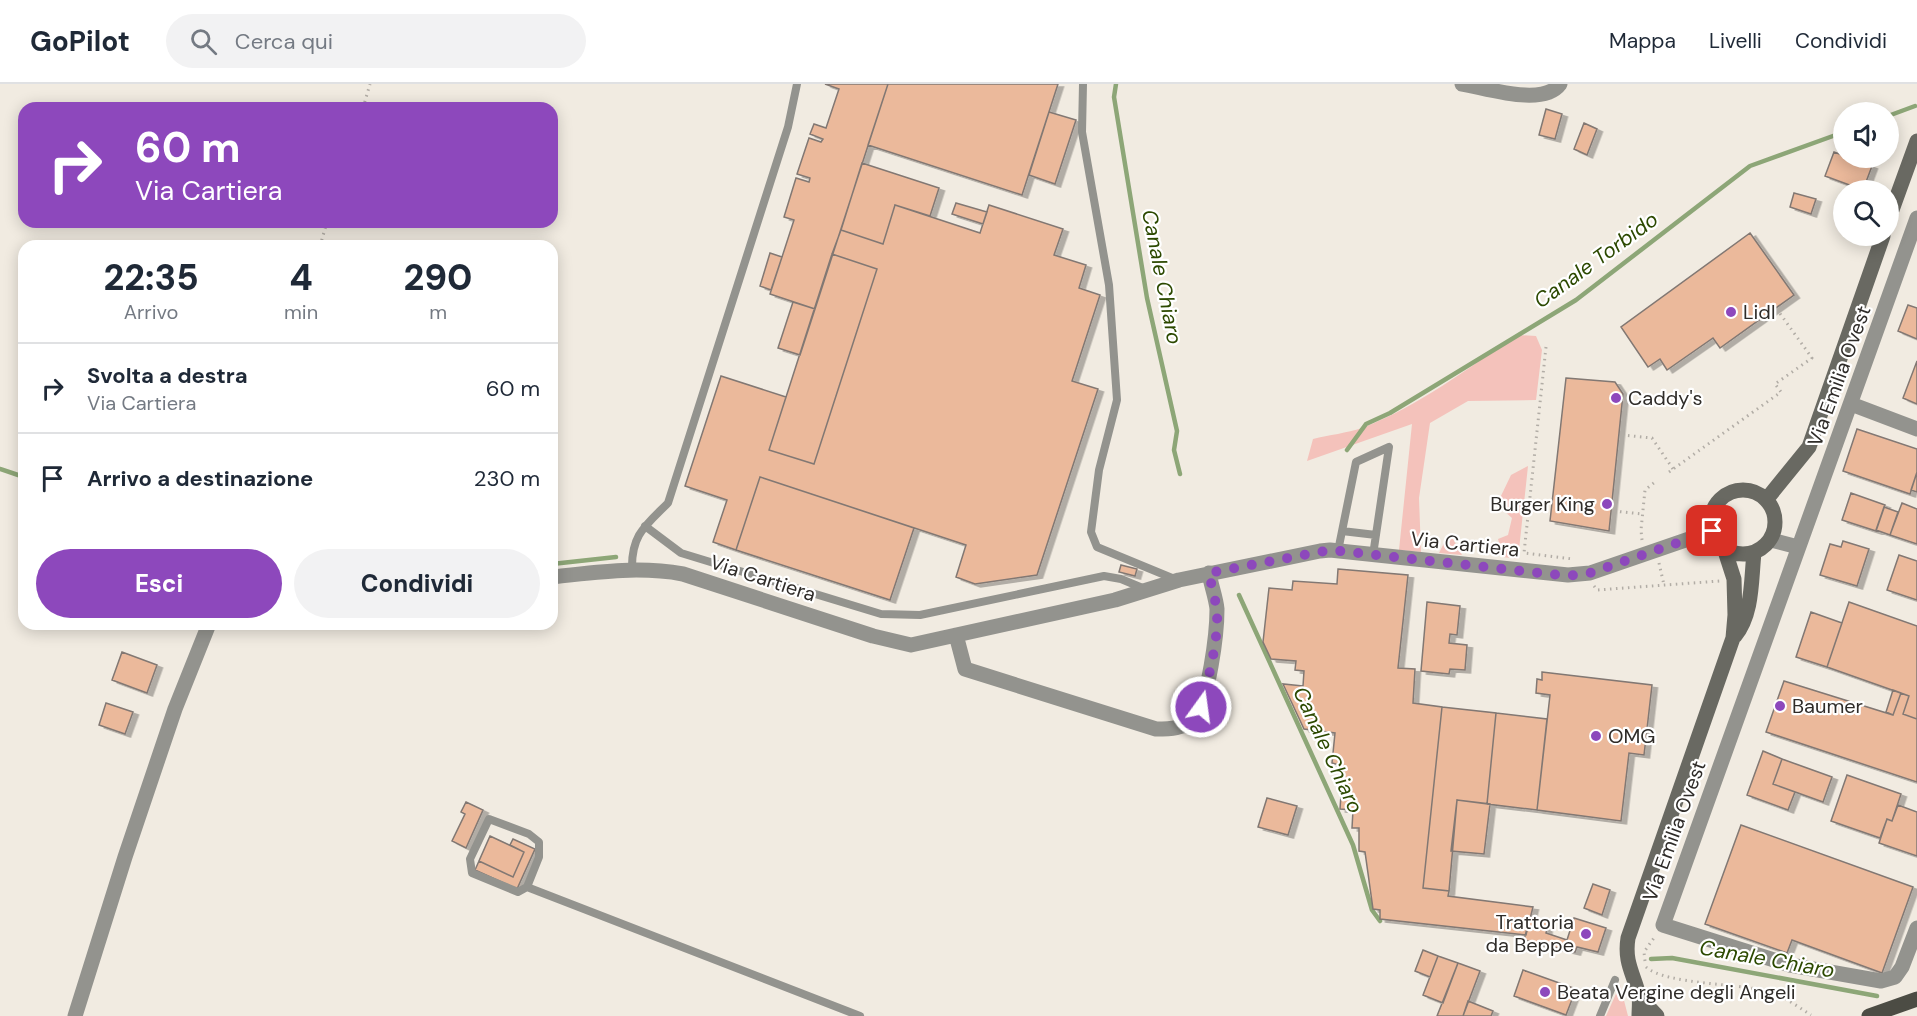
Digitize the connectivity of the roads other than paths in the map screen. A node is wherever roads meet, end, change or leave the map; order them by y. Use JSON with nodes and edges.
{"nodes":[{"id":1,"x":797,"y":84,"type":"edge"},
{"id":2,"x":1083,"y":84,"type":"edge"},
{"id":3,"x":1462,"y":84,"type":"edge"},
{"id":4,"x":1560,"y":84,"type":"edge"},
{"id":5,"x":1917,"y":141,"type":"edge"},
{"id":6,"x":1899,"y":191,"type":"edge"},
{"id":7,"x":1917,"y":218,"type":"edge"},
{"id":8,"x":1880,"y":246,"type":"edge"},
{"id":9,"x":1851,"y":404,"type":"junction"},
{"id":10,"x":1917,"y":429,"type":"edge"},
{"id":11,"x":1766,"y":500,"type":"junction"},
{"id":12,"x":645,"y":526,"type":"junction"},
{"id":13,"x":1342,"y":531,"type":"junction"},
{"id":14,"x":1712,"y":531,"type":"junction"},
{"id":15,"x":1376,"y":535,"type":"junction"},
{"id":16,"x":1771,"y":540,"type":"junction"},
{"id":17,"x":1798,"y":547,"type":"junction"},
{"id":18,"x":1724,"y":548,"type":"junction"},
{"id":19,"x":1338,"y":551,"type":"junction"},
{"id":20,"x":1754,"y":553,"type":"junction"},
{"id":21,"x":1373,"y":555,"type":"junction"},
{"id":22,"x":632,"y":570,"type":"junction"},
{"id":23,"x":1209,"y":573,"type":"junction"},
{"id":24,"x":558,"y":576,"type":"edge"},
{"id":25,"x":1179,"y":580,"type":"junction"},
{"id":26,"x":1147,"y":590,"type":"junction"},
{"id":27,"x":208,"y":630,"type":"edge"},
{"id":28,"x":956,"y":635,"type":"junction"},
{"id":29,"x":1733,"y":638,"type":"junction"},
{"id":30,"x":527,"y":887,"type":"junction"},
{"id":31,"x":1917,"y":928,"type":"edge"},
{"id":32,"x":1615,"y":980,"type":"dead end"},
{"id":33,"x":1639,"y":997,"type":"junction"},
{"id":34,"x":1912,"y":1001,"type":"edge"},
{"id":35,"x":75,"y":1016,"type":"edge"},
{"id":36,"x":860,"y":1016,"type":"edge"},
{"id":37,"x":1600,"y":1016,"type":"edge"},
{"id":38,"x":1639,"y":1016,"type":"edge"},
{"id":39,"x":1657,"y":1016,"type":"edge"},
{"id":40,"x":1869,"y":1016,"type":"edge"}],
"edges":[{"from":1,"to":12,"type":"lane"},
{"from":2,"to":25,"type":"lane"},
{"from":3,"to":4,"type":"street"},
{"from":5,"to":6,"type":"main road"},
{"from":7,"to":9,"type":"street","name":"Via Emilia Ovest"},
{"from":8,"to":11,"type":"main road","name":"Via Emilia Ovest"},
{"from":9,"to":10,"type":"street"},
{"from":9,"to":17,"type":"street","name":"Via Emilia Ovest"},
{"from":11,"to":14,"type":"main road"},
{"from":11,"to":16,"type":"main road"},
{"from":12,"to":22,"type":"lane"},
{"from":12,"to":26,"type":"lane"},
{"from":13,"to":15,"type":"lane"},
{"from":13,"to":15,"type":"lane"},
{"from":13,"to":19,"type":"lane"},
{"from":14,"to":18,"type":"main road"},
{"from":14,"to":21,"type":"street","name":"Via Cartiera"},
{"from":15,"to":21,"type":"lane"},
{"from":16,"to":17,"type":"street"},
{"from":16,"to":20,"type":"main road"},
{"from":17,"to":31,"type":"street","name":"Via Emilia Ovest"},
{"from":18,"to":20,"type":"main road"},
{"from":18,"to":29,"type":"main road","name":"Via Emilia Ovest"},
{"from":19,"to":21,"type":"street","name":"Via Cartiera"},
{"from":19,"to":23,"type":"street","name":"Via Cartiera"},
{"from":20,"to":29,"type":"main road","name":"Via Emilia Ovest"},
{"from":22,"to":24,"type":"street","name":"Via Cartiera"},
{"from":22,"to":28,"type":"street","name":"Via Cartiera"},
{"from":23,"to":25,"type":"street","name":"Via Cartiera"},
{"from":23,"to":28,"type":"street"},
{"from":25,"to":26,"type":"street","name":"Via Cartiera"},
{"from":26,"to":28,"type":"street","name":"Via Cartiera"},
{"from":27,"to":35,"type":"street"},
{"from":29,"to":33,"type":"main road","name":"Via Emilia Ovest"},
{"from":30,"to":30,"type":"lane"},
{"from":30,"to":36,"type":"lane"},
{"from":32,"to":37,"type":"lane"},
{"from":33,"to":38,"type":"main road","name":"Via Emilia Ovest"},
{"from":33,"to":39,"type":"main road","name":"Via Emilia Ovest"},
{"from":34,"to":40,"type":"main road"}]}
